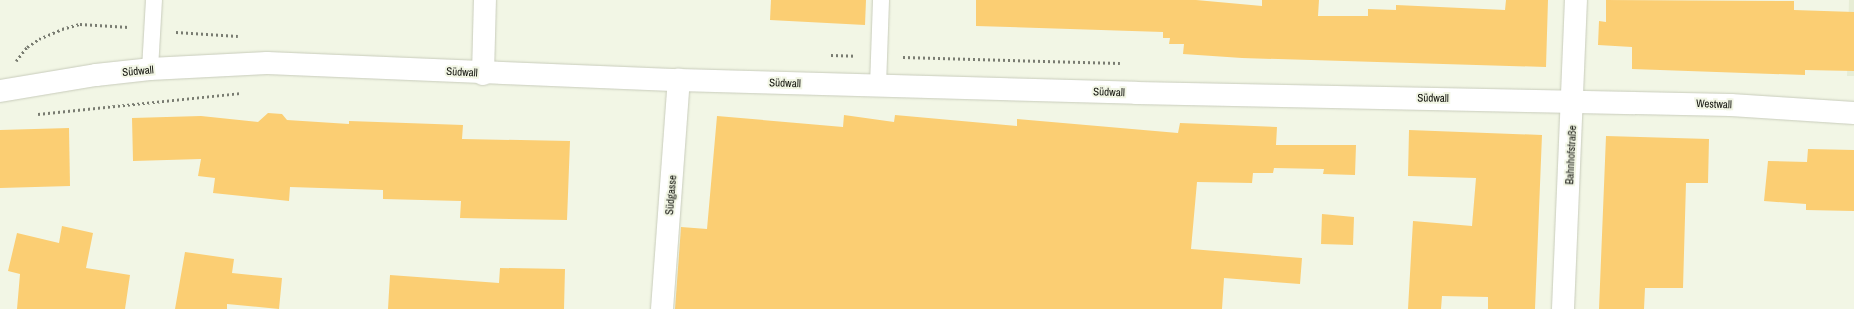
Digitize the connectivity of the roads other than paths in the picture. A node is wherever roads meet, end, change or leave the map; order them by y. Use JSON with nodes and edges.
{"nodes":[{"id":1,"x":154,"y":0,"type":"edge"},
{"id":2,"x":485,"y":0,"type":"edge"},
{"id":3,"x":881,"y":0,"type":"edge"},
{"id":4,"x":1576,"y":0,"type":"edge"},
{"id":5,"x":150,"y":69,"type":"junction"},
{"id":6,"x":483,"y":74,"type":"junction"},
{"id":7,"x":679,"y":80,"type":"junction"},
{"id":8,"x":878,"y":86,"type":"junction"},
{"id":9,"x":0,"y":91,"type":"edge"},
{"id":10,"x":1573,"y":100,"type":"junction"},
{"id":11,"x":1854,"y":113,"type":"edge"},
{"id":12,"x":662,"y":309,"type":"edge"},
{"id":13,"x":1563,"y":309,"type":"edge"}],
"edges":[{"from":1,"to":5,"type":"lane"},
{"from":2,"to":6,"type":"street"},
{"from":3,"to":8,"type":"lane"},
{"from":4,"to":10,"type":"street","name":"Bahnhofstraße"},
{"from":5,"to":6,"type":"street","name":"Südwall"},
{"from":5,"to":9,"type":"street","name":"Südwall"},
{"from":6,"to":7,"type":"street","name":"Südwall"},
{"from":7,"to":8,"type":"street","name":"Südwall"},
{"from":7,"to":12,"type":"street","name":"Südgasse"},
{"from":8,"to":10,"type":"street","name":"Südwall"},
{"from":10,"to":11,"type":"street","name":"Westwall"},
{"from":10,"to":13,"type":"street","name":"Bahnhofstraße"}]}
